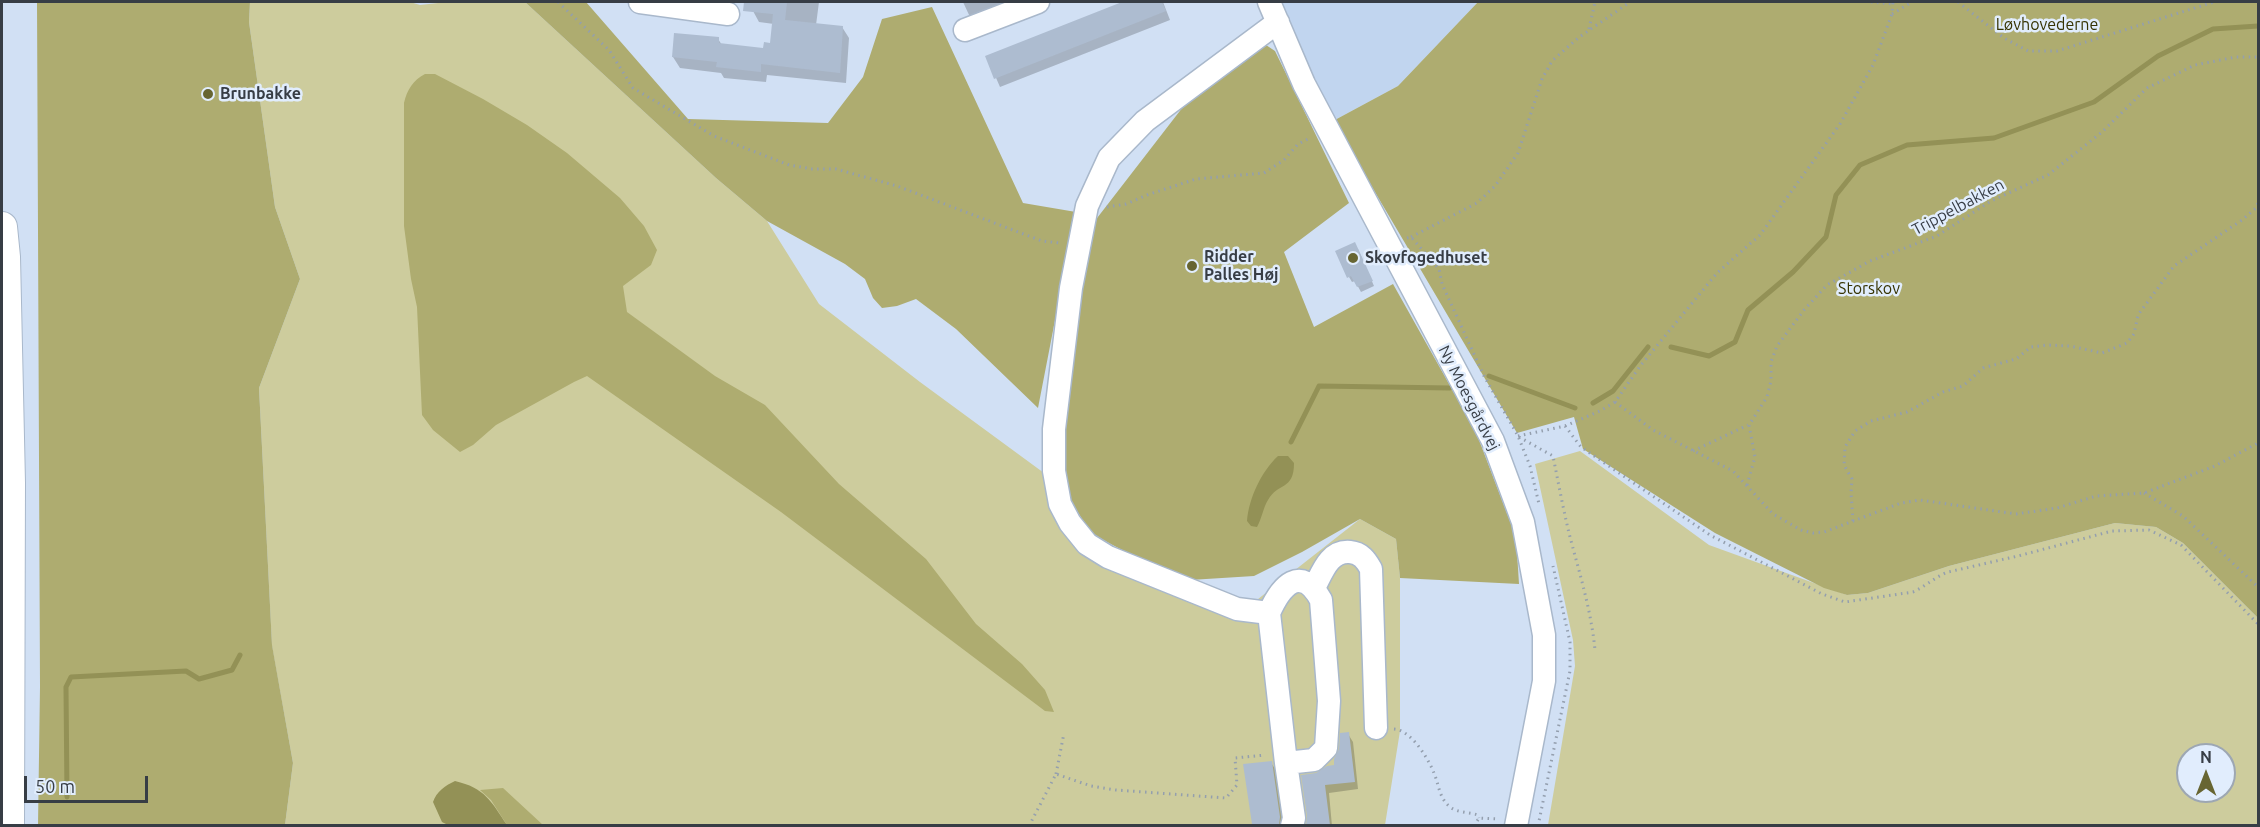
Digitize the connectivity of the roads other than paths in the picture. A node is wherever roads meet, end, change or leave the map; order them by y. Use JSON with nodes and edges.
{"nodes":[{"id":1,"x":640,"y":2,"type":"edge"},
{"id":2,"x":1038,"y":2,"type":"edge"},
{"id":3,"x":1273,"y":12,"type":"edge"},
{"id":4,"x":728,"y":14,"type":"dead end"},
{"id":5,"x":964,"y":30,"type":"dead end"},
{"id":6,"x":2,"y":226,"type":"edge"},
{"id":7,"x":1314,"y":588,"type":"junction"},
{"id":8,"x":1269,"y":614,"type":"junction"},
{"id":9,"x":1376,"y":728,"type":"road end"},
{"id":10,"x":1286,"y":758,"type":"junction"},
{"id":11,"x":1506,"y":822,"type":"edge"},
{"id":12,"x":9,"y":825,"type":"edge"},
{"id":13,"x":1292,"y":825,"type":"edge"}],
"edges":[{"from":1,"to":4,"type":"street"},
{"from":2,"to":5,"type":"street"},
{"from":3,"to":8,"type":"street"},
{"from":3,"to":11,"type":"street","name":"Ny Moesgårdvej"},
{"from":6,"to":12,"type":"main road"},
{"from":7,"to":8,"type":"street"},
{"from":7,"to":9,"type":"street"},
{"from":7,"to":10,"type":"street"},
{"from":8,"to":10,"type":"street"},
{"from":10,"to":13,"type":"street"}]}
